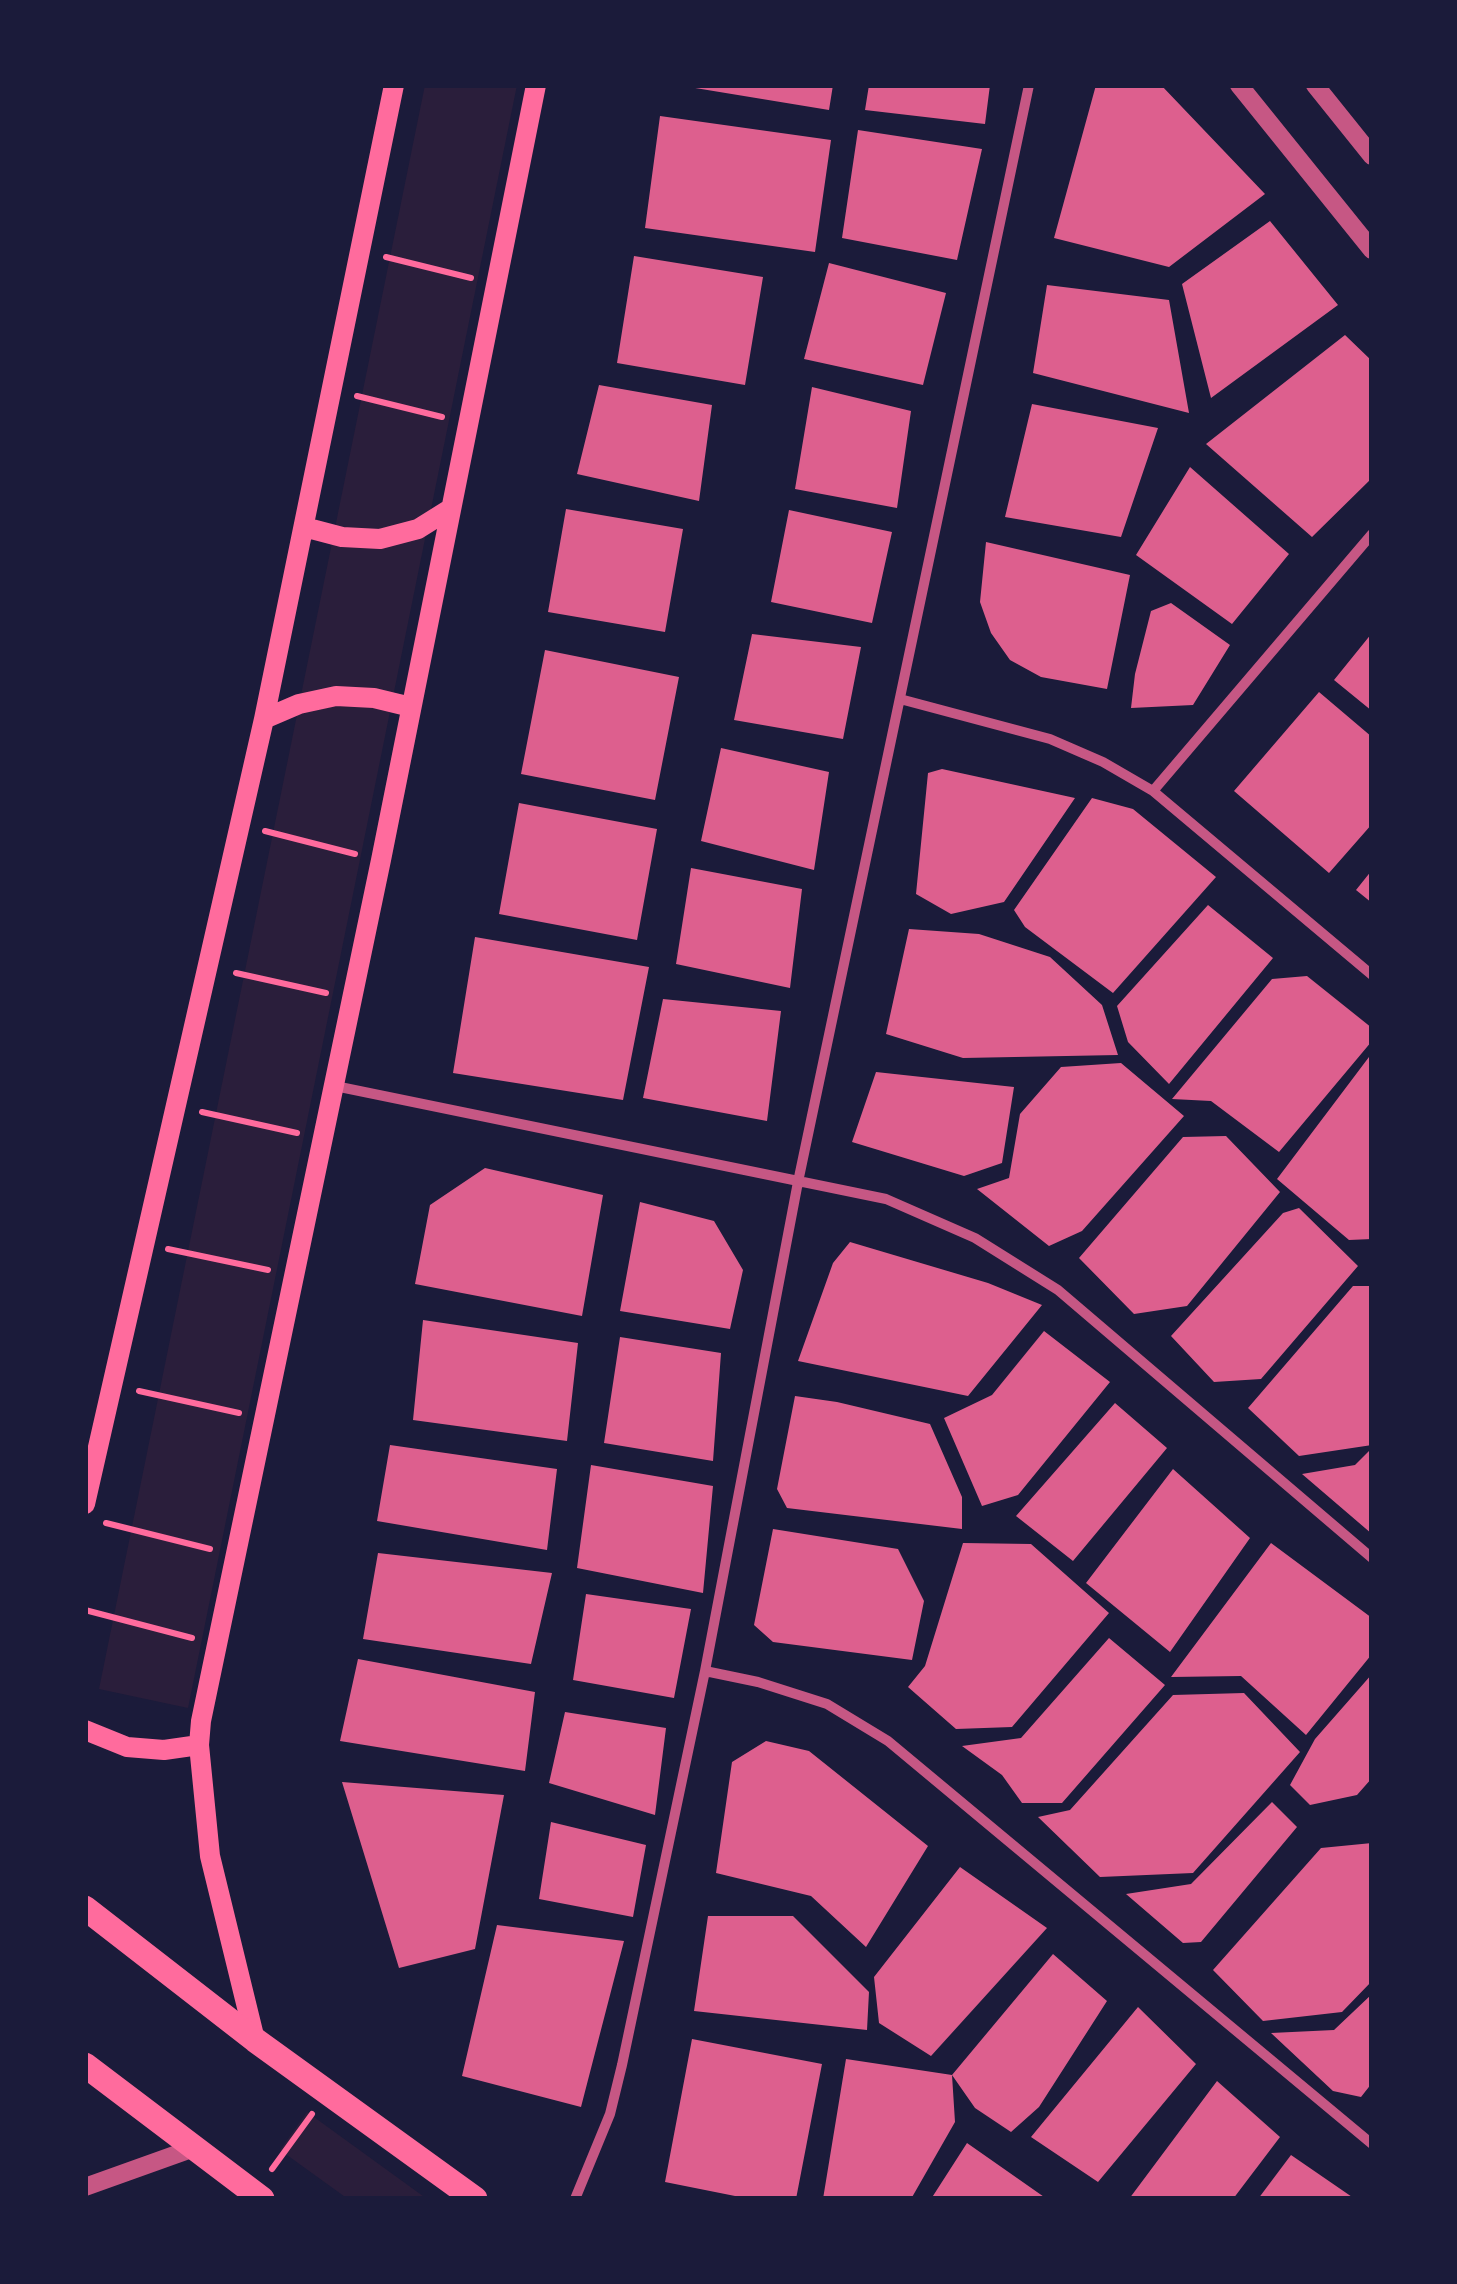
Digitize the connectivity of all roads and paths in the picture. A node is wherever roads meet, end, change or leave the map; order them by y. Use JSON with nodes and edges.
{"nodes":[{"id":1,"x":394,"y":85,"type":"edge"},
{"id":2,"x":536,"y":85,"type":"edge"},
{"id":3,"x":1029,"y":85,"type":"edge"},
{"id":4,"x":1240,"y":85,"type":"edge"},
{"id":5,"x":1315,"y":85,"type":"edge"},
{"id":6,"x":1372,"y":156,"type":"edge"},
{"id":7,"x":1372,"y":250,"type":"edge"},
{"id":8,"x":361,"y":251,"type":"junction"},
{"id":9,"x":496,"y":285,"type":"junction"},
{"id":10,"x":334,"y":390,"type":"junction"},
{"id":11,"x":468,"y":424,"type":"junction"},
{"id":12,"x":450,"y":509,"type":"junction"},
{"id":13,"x":304,"y":527,"type":"junction"},
{"id":14,"x":1372,"y":534,"type":"edge"},
{"id":15,"x":900,"y":700,"type":"junction"},
{"id":16,"x":411,"y":706,"type":"junction"},
{"id":17,"x":264,"y":718,"type":"junction"},
{"id":18,"x":1153,"y":791,"type":"junction"},
{"id":19,"x":240,"y":825,"type":"junction"},
{"id":20,"x":381,"y":860,"type":"junction"},
{"id":21,"x":208,"y":966,"type":"junction"},
{"id":22,"x":1372,"y":975,"type":"edge"},
{"id":23,"x":352,"y":999,"type":"junction"},
{"id":24,"x":334,"y":1086,"type":"junction"},
{"id":25,"x":176,"y":1106,"type":"junction"},
{"id":26,"x":323,"y":1139,"type":"junction"},
{"id":27,"x":798,"y":1182,"type":"junction"},
{"id":28,"x":144,"y":1244,"type":"junction"},
{"id":29,"x":294,"y":1275,"type":"junction"},
{"id":30,"x":112,"y":1385,"type":"junction"},
{"id":31,"x":264,"y":1419,"type":"junction"},
{"id":32,"x":85,"y":1504,"type":"edge"},
{"id":33,"x":104,"y":1522,"type":"dead end"},
{"id":34,"x":236,"y":1556,"type":"junction"},
{"id":35,"x":1372,"y":1558,"type":"edge"},
{"id":36,"x":85,"y":1610,"type":"edge"},
{"id":37,"x":217,"y":1644,"type":"junction"},
{"id":38,"x":705,"y":1671,"type":"junction"},
{"id":39,"x":85,"y":1730,"type":"edge"},
{"id":40,"x":199,"y":1745,"type":"junction"},
{"id":41,"x":85,"y":1908,"type":"edge"},
{"id":42,"x":255,"y":2040,"type":"junction"},
{"id":43,"x":85,"y":2065,"type":"edge"},
{"id":44,"x":327,"y":2093,"type":"junction"},
{"id":45,"x":1372,"y":2144,"type":"edge"},
{"id":46,"x":194,"y":2148,"type":"junction"},
{"id":47,"x":85,"y":2187,"type":"edge"},
{"id":48,"x":258,"y":2196,"type":"edge"},
{"id":49,"x":476,"y":2199,"type":"edge"},
{"id":50,"x":574,"y":2199,"type":"edge"}],
"edges":[{"from":1,"to":8,"type":"main road"},
{"from":2,"to":9,"type":"main road"},
{"from":3,"to":15,"type":"street"},
{"from":4,"to":7,"type":"street"},
{"from":5,"to":6,"type":"street"},
{"from":8,"to":9,"type":"path"},
{"from":8,"to":10,"type":"main road"},
{"from":9,"to":11,"type":"main road"},
{"from":10,"to":11,"type":"path"},
{"from":10,"to":13,"type":"main road"},
{"from":11,"to":12,"type":"main road"},
{"from":12,"to":13,"type":"main road"},
{"from":12,"to":16,"type":"main road"},
{"from":13,"to":17,"type":"main road"},
{"from":14,"to":18,"type":"street"},
{"from":15,"to":18,"type":"street"},
{"from":15,"to":27,"type":"street"},
{"from":16,"to":17,"type":"main road"},
{"from":16,"to":20,"type":"main road"},
{"from":17,"to":19,"type":"main road"},
{"from":18,"to":22,"type":"street"},
{"from":19,"to":20,"type":"path"},
{"from":19,"to":21,"type":"main road"},
{"from":20,"to":23,"type":"main road"},
{"from":21,"to":23,"type":"path"},
{"from":21,"to":25,"type":"main road"},
{"from":23,"to":24,"type":"main road"},
{"from":24,"to":26,"type":"main road"},
{"from":24,"to":27,"type":"street"},
{"from":25,"to":26,"type":"path"},
{"from":25,"to":28,"type":"main road"},
{"from":26,"to":29,"type":"main road"},
{"from":27,"to":35,"type":"street"},
{"from":27,"to":38,"type":"street"},
{"from":28,"to":29,"type":"path"},
{"from":28,"to":30,"type":"main road"},
{"from":29,"to":31,"type":"main road"},
{"from":30,"to":31,"type":"path"},
{"from":30,"to":32,"type":"main road"},
{"from":31,"to":34,"type":"main road"},
{"from":33,"to":34,"type":"path"},
{"from":34,"to":37,"type":"main road"},
{"from":36,"to":37,"type":"path"},
{"from":37,"to":40,"type":"main road"},
{"from":38,"to":45,"type":"street"},
{"from":38,"to":50,"type":"street"},
{"from":39,"to":40,"type":"main road"},
{"from":40,"to":42,"type":"main road"},
{"from":41,"to":42,"type":"main road"},
{"from":42,"to":44,"type":"main road"},
{"from":43,"to":46,"type":"main road"},
{"from":44,"to":48,"type":"path"},
{"from":44,"to":49,"type":"main road"},
{"from":46,"to":47,"type":"street"},
{"from":46,"to":48,"type":"main road"}]}
